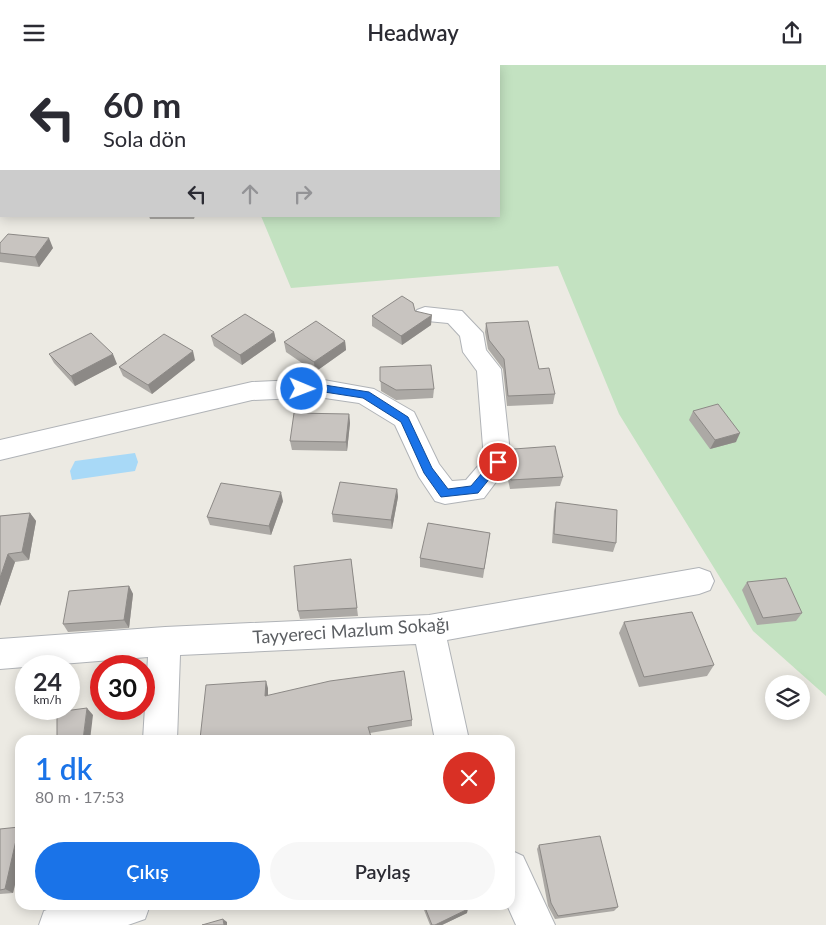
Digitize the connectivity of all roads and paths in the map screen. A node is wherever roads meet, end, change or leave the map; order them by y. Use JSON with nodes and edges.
{"nodes":[{"id":1,"x":426,"y":315,"type":"edge"},
{"id":2,"x":0,"y":450,"type":"edge"},
{"id":3,"x":699,"y":581,"type":"dead end"},
{"id":4,"x":429,"y":629,"type":"junction"},
{"id":5,"x":165,"y":641,"type":"junction"},
{"id":6,"x":0,"y":654,"type":"edge"},
{"id":7,"x":160,"y":735,"type":"edge"},
{"id":8,"x":451,"y":735,"type":"edge"},
{"id":9,"x":515,"y":880,"type":"edge"},
{"id":10,"x":113,"y":910,"type":"edge"},
{"id":11,"x":58,"y":925,"type":"edge"},
{"id":12,"x":536,"y":925,"type":"edge"}],
"edges":[{"from":1,"to":2,"type":"street"},
{"from":3,"to":4,"type":"street","name":"Tayyereci Mazlum Sokağı"},
{"from":4,"to":5,"type":"street","name":"Tayyereci Mazlum Sokağı"},
{"from":4,"to":8,"type":"street"},
{"from":5,"to":6,"type":"street","name":"Tayyereci Mazlum Sokağı"},
{"from":5,"to":7,"type":"street"},
{"from":9,"to":12,"type":"street"},
{"from":10,"to":11,"type":"street"}]}
